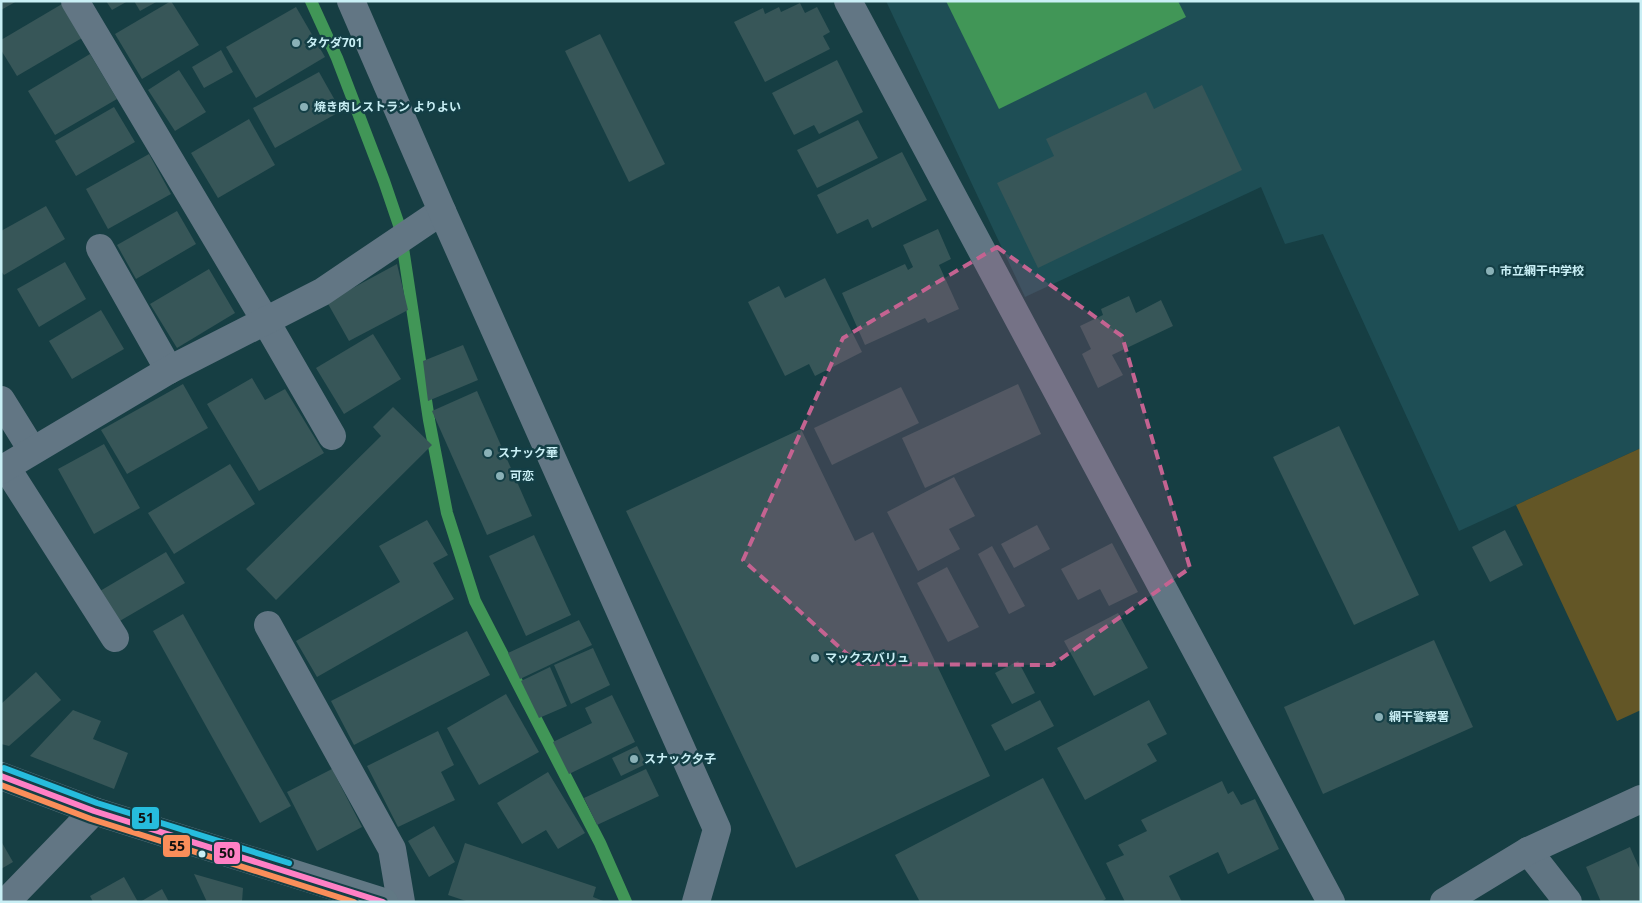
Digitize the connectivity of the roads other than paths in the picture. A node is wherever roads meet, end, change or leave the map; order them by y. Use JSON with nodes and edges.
{"nodes":[{"id":1,"x":75,"y":1,"type":"edge"},
{"id":2,"x":352,"y":1,"type":"edge"},
{"id":3,"x":848,"y":1,"type":"edge"},
{"id":4,"x":442,"y":211,"type":"junction"},
{"id":5,"x":100,"y":248,"type":"dead end"},
{"id":6,"x":265,"y":320,"type":"junction"},
{"id":7,"x":169,"y":370,"type":"junction"},
{"id":8,"x":1,"y":400,"type":"edge"},
{"id":9,"x":332,"y":436,"type":"dead end"},
{"id":10,"x":32,"y":450,"type":"junction"},
{"id":11,"x":4,"y":468,"type":"edge"},
{"id":12,"x":268,"y":625,"type":"dead end"},
{"id":13,"x":114,"y":638,"type":"dead end"},
{"id":14,"x":1,"y":776,"type":"edge"},
{"id":15,"x":1641,"y":799,"type":"edge"},
{"id":16,"x":94,"y":811,"type":"junction"},
{"id":17,"x":1528,"y":851,"type":"junction"},
{"id":18,"x":6,"y":902,"type":"edge"},
{"id":19,"x":384,"y":902,"type":"edge"},
{"id":20,"x":401,"y":902,"type":"edge"},
{"id":21,"x":696,"y":902,"type":"edge"},
{"id":22,"x":1331,"y":902,"type":"edge"},
{"id":23,"x":1444,"y":902,"type":"edge"},
{"id":24,"x":1568,"y":902,"type":"edge"}],
"edges":[{"from":1,"to":6,"type":"street"},
{"from":2,"to":4,"type":"street"},
{"from":3,"to":22,"type":"street"},
{"from":4,"to":6,"type":"street"},
{"from":4,"to":21,"type":"street"},
{"from":5,"to":7,"type":"street"},
{"from":6,"to":7,"type":"street"},
{"from":6,"to":9,"type":"street"},
{"from":7,"to":10,"type":"street"},
{"from":8,"to":10,"type":"street"},
{"from":10,"to":11,"type":"street"},
{"from":11,"to":13,"type":"street"},
{"from":12,"to":20,"type":"street"},
{"from":14,"to":16,"type":"main road"},
{"from":15,"to":17,"type":"street"},
{"from":16,"to":18,"type":"street"},
{"from":16,"to":19,"type":"main road"},
{"from":17,"to":23,"type":"street"},
{"from":17,"to":24,"type":"street"}]}
